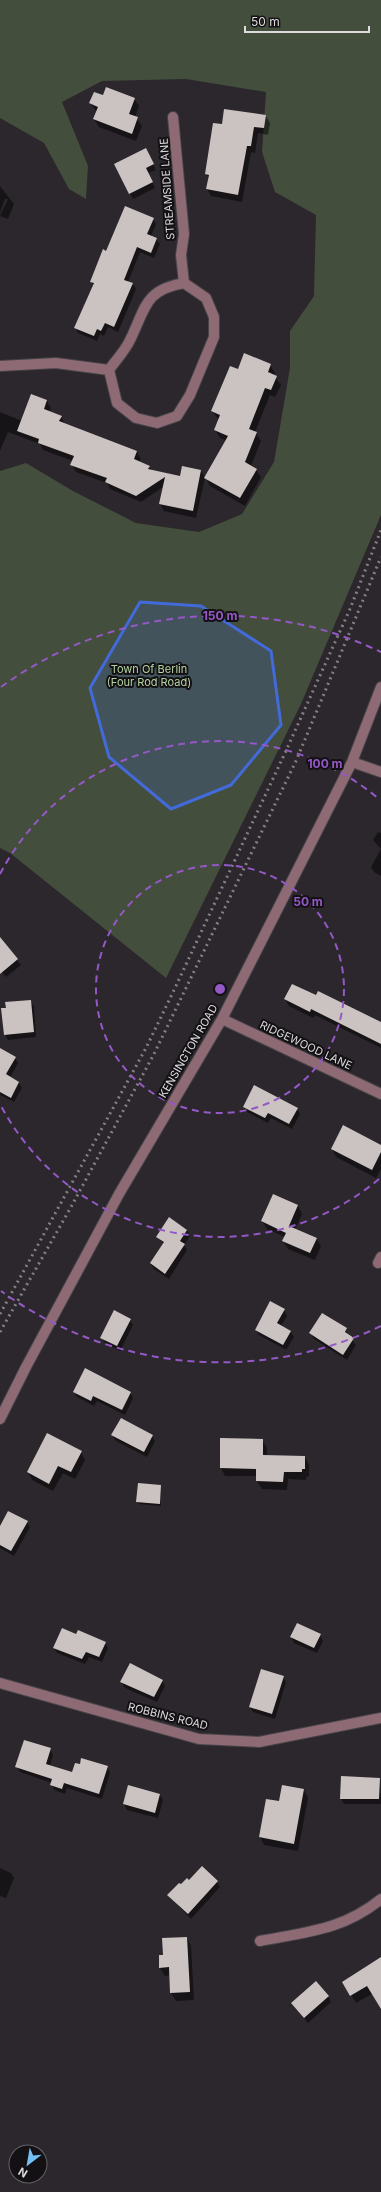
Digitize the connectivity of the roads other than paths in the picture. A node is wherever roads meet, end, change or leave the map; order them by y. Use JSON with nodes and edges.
{"nodes":[{"id":1,"x":173,"y":118,"type":"dead end"},
{"id":2,"x":184,"y":283,"type":"junction"},
{"id":3,"x":0,"y":366,"type":"edge"},
{"id":4,"x":109,"y":370,"type":"junction"},
{"id":5,"x":381,"y":687,"type":"edge"},
{"id":6,"x":352,"y":762,"type":"junction"},
{"id":7,"x":381,"y":772,"type":"edge"},
{"id":8,"x":222,"y":1019,"type":"junction"},
{"id":9,"x":381,"y":1094,"type":"edge"},
{"id":10,"x":0,"y":1419,"type":"edge"},
{"id":11,"x":0,"y":1682,"type":"edge"},
{"id":12,"x":381,"y":1718,"type":"edge"},
{"id":13,"x":381,"y":1898,"type":"edge"},
{"id":14,"x":260,"y":1941,"type":"dead end"}],
"edges":[{"from":1,"to":2,"type":"street","name":"STREAMSIDE LANE"},
{"from":2,"to":4,"type":"street"},
{"from":2,"to":4,"type":"street"},
{"from":3,"to":4,"type":"street"},
{"from":5,"to":6,"type":"street","name":"KENSINGTON ROAD"},
{"from":6,"to":7,"type":"street"},
{"from":6,"to":8,"type":"street","name":"KENSINGTON ROAD"},
{"from":8,"to":9,"type":"street","name":"RIDGEWOOD LANE"},
{"from":8,"to":10,"type":"street","name":"KENSINGTON ROAD"},
{"from":11,"to":12,"type":"street","name":"ROBBINS ROAD"},
{"from":13,"to":14,"type":"street"}]}
